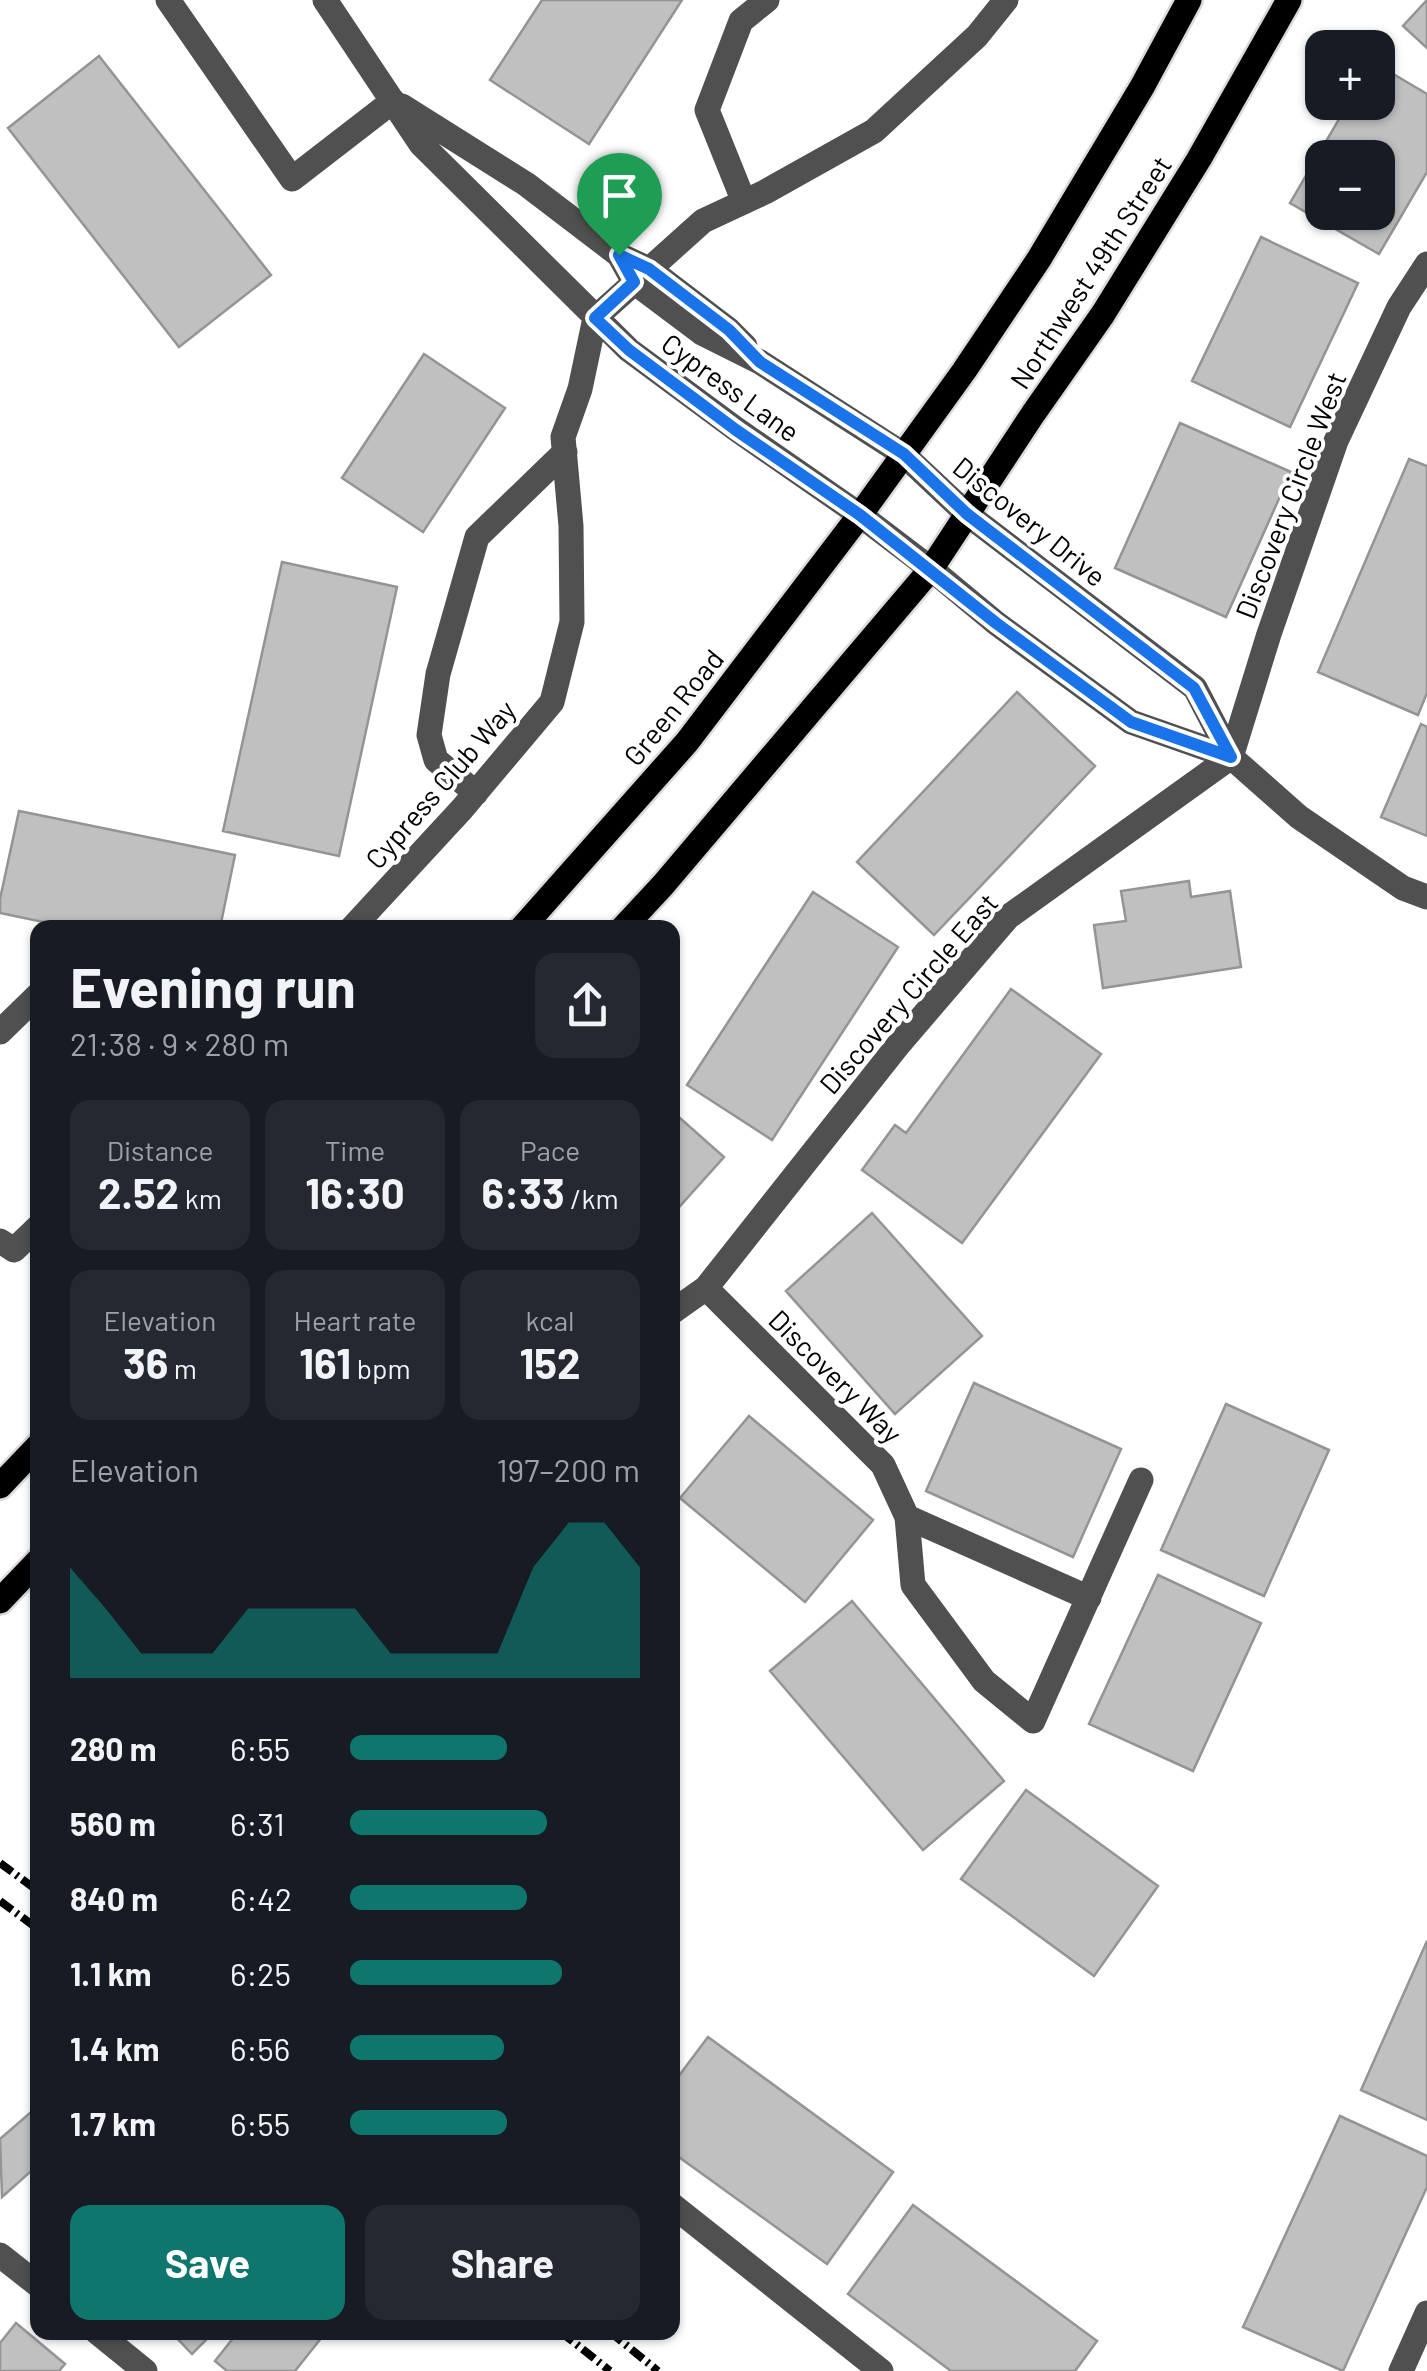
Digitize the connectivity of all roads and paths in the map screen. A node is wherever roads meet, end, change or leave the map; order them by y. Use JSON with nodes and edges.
{"nodes":[{"id":1,"x":168,"y":0,"type":"edge"},
{"id":2,"x":325,"y":0,"type":"edge"},
{"id":3,"x":767,"y":0,"type":"edge"},
{"id":4,"x":1006,"y":0,"type":"edge"},
{"id":5,"x":1190,"y":0,"type":"edge"},
{"id":6,"x":1289,"y":0,"type":"edge"},
{"id":7,"x":393,"y":101,"type":"junction"},
{"id":8,"x":744,"y":202,"type":"junction"},
{"id":9,"x":619,"y":255,"type":"joint"},
{"id":10,"x":1427,"y":264,"type":"edge"},
{"id":11,"x":642,"y":276,"type":"junction"},
{"id":12,"x":595,"y":318,"type":"junction"},
{"id":13,"x":565,"y":452,"type":"junction"},
{"id":14,"x":904,"y":454,"type":"junction"},
{"id":15,"x":967,"y":514,"type":"junction"},
{"id":16,"x":860,"y":515,"type":"junction"},
{"id":17,"x":931,"y":569,"type":"junction"},
{"id":18,"x":1231,"y":757,"type":"junction"},
{"id":19,"x":476,"y":793,"type":"junction"},
{"id":20,"x":1427,"y":897,"type":"edge"},
{"id":21,"x":359,"y":920,"type":"edge"},
{"id":22,"x":529,"y":920,"type":"edge"},
{"id":23,"x":630,"y":920,"type":"edge"},
{"id":24,"x":30,"y":1002,"type":"edge"},
{"id":25,"x":0,"y":1032,"type":"edge"},
{"id":26,"x":30,"y":1235,"type":"edge"},
{"id":27,"x":0,"y":1241,"type":"edge"},
{"id":28,"x":706,"y":1288,"type":"junction"},
{"id":29,"x":680,"y":1306,"type":"edge"},
{"id":30,"x":30,"y":1454,"type":"edge"},
{"id":31,"x":1142,"y":1480,"type":"dead end"},
{"id":32,"x":0,"y":1486,"type":"edge"},
{"id":33,"x":907,"y":1517,"type":"junction"},
{"id":34,"x":30,"y":1569,"type":"edge"},
{"id":35,"x":1089,"y":1598,"type":"junction"},
{"id":36,"x":0,"y":1601,"type":"edge"},
{"id":37,"x":680,"y":2210,"type":"edge"},
{"id":38,"x":0,"y":2254,"type":"edge"},
{"id":39,"x":30,"y":2278,"type":"edge"},
{"id":40,"x":1427,"y":2313,"type":"edge"},
{"id":41,"x":107,"y":2340,"type":"edge"},
{"id":42,"x":145,"y":2371,"type":"edge"},
{"id":43,"x":881,"y":2371,"type":"edge"},
{"id":44,"x":1401,"y":2371,"type":"edge"}],
"edges":[{"from":1,"to":7,"type":"street"},
{"from":2,"to":7,"type":"street","name":"Cypress Lane"},
{"from":3,"to":8,"type":"street"},
{"from":4,"to":8,"type":"street"},
{"from":5,"to":14,"type":"main road","name":"Northwest 49th Street"},
{"from":6,"to":15,"type":"main road","name":"Northwest 49th Street"},
{"from":7,"to":9,"type":"street","name":"Cypress Lane"},
{"from":7,"to":12,"type":"street","name":"Cypress Lane"},
{"from":8,"to":11,"type":"street"},
{"from":9,"to":11,"type":"street","name":"Discovery Drive"},
{"from":10,"to":18,"type":"street","name":"Discovery Circle West"},
{"from":11,"to":12,"type":"street"},
{"from":11,"to":14,"type":"street","name":"Discovery Drive"},
{"from":12,"to":13,"type":"street","name":"Cypress Club Way"},
{"from":12,"to":16,"type":"street","name":"Cypress Lane"},
{"from":13,"to":19,"type":"street","name":"Cypress Club Way"},
{"from":13,"to":19,"type":"street"},
{"from":14,"to":15,"type":"street","name":"Discovery Drive"},
{"from":14,"to":16,"type":"main road","name":"Northwest 49th Street"},
{"from":15,"to":17,"type":"main road","name":"Northwest 49th Street"},
{"from":15,"to":18,"type":"street","name":"Discovery Drive"},
{"from":16,"to":17,"type":"street","name":"Cypress Lane"},
{"from":16,"to":22,"type":"main road","name":"Green Road"},
{"from":17,"to":18,"type":"street","name":"Discovery Drive"},
{"from":17,"to":23,"type":"main road"},
{"from":18,"to":20,"type":"street","name":"Discovery Drive"},
{"from":18,"to":28,"type":"street","name":"Discovery Circle East"},
{"from":19,"to":21,"type":"street","name":"Cypress Club Way"},
{"from":24,"to":25,"type":"street"},
{"from":26,"to":27,"type":"street"},
{"from":28,"to":29,"type":"street","name":"Discovery Circle East"},
{"from":28,"to":33,"type":"street","name":"Discovery Way"},
{"from":30,"to":32,"type":"main road"},
{"from":31,"to":35,"type":"street","name":"Discovery Way"},
{"from":33,"to":35,"type":"street"},
{"from":33,"to":35,"type":"street","name":"Discovery Way"},
{"from":34,"to":36,"type":"main road"},
{"from":37,"to":43,"type":"street"},
{"from":38,"to":39,"type":"street"},
{"from":40,"to":44,"type":"street"},
{"from":41,"to":42,"type":"street"}]}
